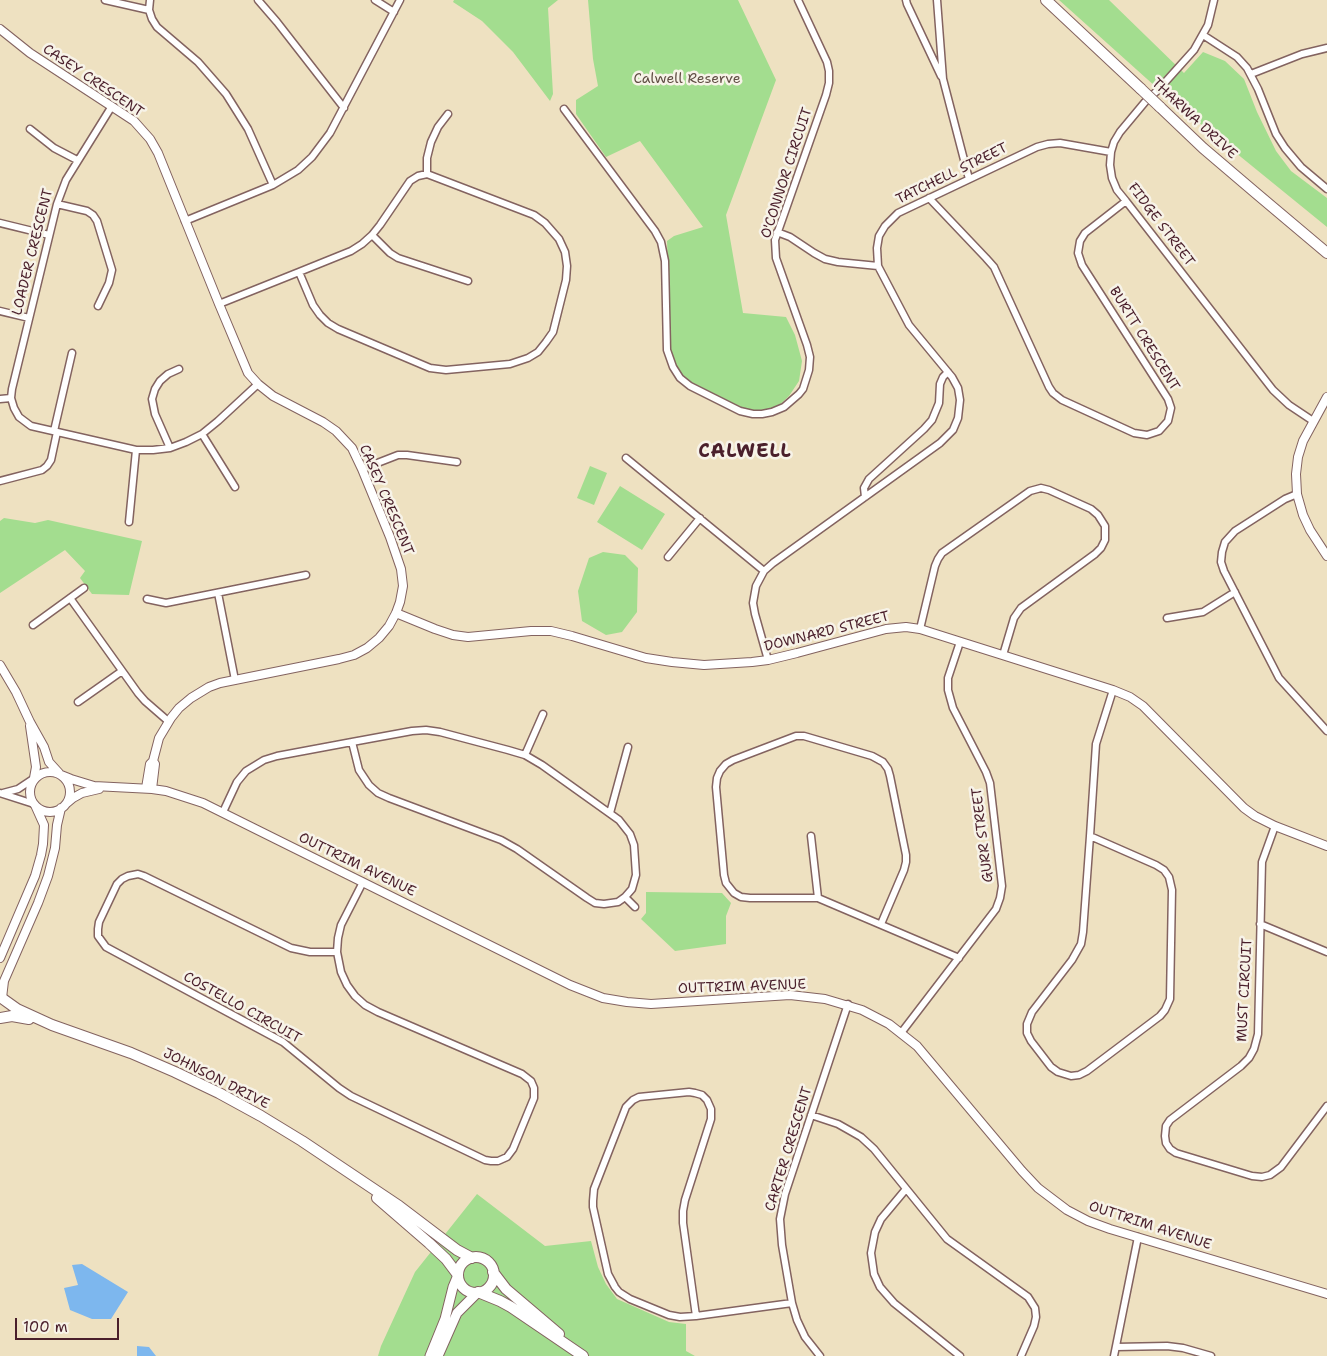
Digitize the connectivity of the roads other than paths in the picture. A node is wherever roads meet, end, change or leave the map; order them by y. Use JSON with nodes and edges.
{"nodes":[{"id":1,"x":105,"y":0,"type":"edge"},
{"id":2,"x":150,"y":0,"type":"edge"},
{"id":3,"x":258,"y":0,"type":"edge"},
{"id":4,"x":375,"y":0,"type":"edge"},
{"id":5,"x":400,"y":0,"type":"edge"},
{"id":6,"x":798,"y":0,"type":"edge"},
{"id":7,"x":906,"y":0,"type":"edge"},
{"id":8,"x":937,"y":0,"type":"edge"},
{"id":9,"x":1046,"y":0,"type":"edge"},
{"id":10,"x":1214,"y":0,"type":"edge"},
{"id":11,"x":149,"y":10,"type":"junction"},
{"id":12,"x":394,"y":12,"type":"junction"},
{"id":13,"x":0,"y":29,"type":"edge"},
{"id":14,"x":1203,"y":35,"type":"junction"},
{"id":15,"x":1327,"y":48,"type":"edge"},
{"id":16,"x":1251,"y":74,"type":"junction"},
{"id":17,"x":943,"y":79,"type":"junction"},
{"id":18,"x":112,"y":106,"type":"junction"},
{"id":19,"x":344,"y":108,"type":"junction"},
{"id":20,"x":564,"y":109,"type":"dead end"},
{"id":21,"x":448,"y":114,"type":"dead end"},
{"id":22,"x":30,"y":129,"type":"dead end"},
{"id":23,"x":1111,"y":152,"type":"junction"},
{"id":24,"x":78,"y":160,"type":"junction"},
{"id":25,"x":427,"y":174,"type":"junction"},
{"id":26,"x":969,"y":179,"type":"junction"},
{"id":27,"x":273,"y":185,"type":"junction"},
{"id":28,"x":1327,"y":189,"type":"edge"},
{"id":29,"x":929,"y":198,"type":"junction"},
{"id":30,"x":1126,"y":201,"type":"junction"},
{"id":31,"x":56,"y":204,"type":"junction"},
{"id":32,"x":186,"y":220,"type":"junction"},
{"id":33,"x":0,"y":223,"type":"edge"},
{"id":34,"x":777,"y":232,"type":"junction"},
{"id":35,"x":49,"y":235,"type":"junction"},
{"id":36,"x":372,"y":235,"type":"junction"},
{"id":37,"x":1327,"y":253,"type":"edge"},
{"id":38,"x":878,"y":266,"type":"junction"},
{"id":39,"x":300,"y":272,"type":"junction"},
{"id":40,"x":468,"y":281,"type":"dead end"},
{"id":41,"x":219,"y":304,"type":"junction"},
{"id":42,"x":98,"y":306,"type":"dead end"},
{"id":43,"x":0,"y":311,"type":"edge"},
{"id":44,"x":29,"y":318,"type":"junction"},
{"id":45,"x":72,"y":353,"type":"dead end"},
{"id":46,"x":180,"y":370,"type":"dead end"},
{"id":47,"x":948,"y":372,"type":"junction"},
{"id":48,"x":258,"y":384,"type":"junction"},
{"id":49,"x":1327,"y":397,"type":"edge"},
{"id":50,"x":11,"y":398,"type":"junction"},
{"id":51,"x":0,"y":399,"type":"edge"},
{"id":52,"x":1313,"y":421,"type":"junction"},
{"id":53,"x":56,"y":432,"type":"junction"},
{"id":54,"x":202,"y":434,"type":"junction"},
{"id":55,"x":170,"y":448,"type":"junction"},
{"id":56,"x":136,"y":450,"type":"junction"},
{"id":57,"x":626,"y":458,"type":"dead end"},
{"id":58,"x":457,"y":462,"type":"dead end"},
{"id":59,"x":362,"y":469,"type":"junction"},
{"id":60,"x":0,"y":481,"type":"edge"},
{"id":61,"x":235,"y":487,"type":"dead end"},
{"id":62,"x":1297,"y":494,"type":"junction"},
{"id":63,"x":864,"y":497,"type":"junction"},
{"id":64,"x":700,"y":518,"type":"junction"},
{"id":65,"x":129,"y":522,"type":"dead end"},
{"id":66,"x":1327,"y":556,"type":"edge"},
{"id":67,"x":668,"y":557,"type":"dead end"},
{"id":68,"x":764,"y":572,"type":"junction"},
{"id":69,"x":306,"y":575,"type":"dead end"},
{"id":70,"x":84,"y":588,"type":"dead end"},
{"id":71,"x":1235,"y":592,"type":"junction"},
{"id":72,"x":218,"y":593,"type":"junction"},
{"id":73,"x":70,"y":598,"type":"junction"},
{"id":74,"x":147,"y":600,"type":"dead end"},
{"id":75,"x":396,"y":613,"type":"junction"},
{"id":76,"x":1167,"y":618,"type":"dead end"},
{"id":77,"x":33,"y":625,"type":"dead end"},
{"id":78,"x":920,"y":629,"type":"junction"},
{"id":79,"x":960,"y":642,"type":"junction"},
{"id":80,"x":1003,"y":655,"type":"junction"},
{"id":81,"x":768,"y":660,"type":"junction"},
{"id":82,"x":0,"y":665,"type":"edge"},
{"id":83,"x":122,"y":671,"type":"junction"},
{"id":84,"x":235,"y":680,"type":"junction"},
{"id":85,"x":1113,"y":690,"type":"junction"},
{"id":86,"x":78,"y":702,"type":"dead end"},
{"id":87,"x":543,"y":714,"type":"dead end"},
{"id":88,"x":168,"y":721,"type":"junction"},
{"id":89,"x":30,"y":722,"type":"junction"},
{"id":90,"x":1327,"y":731,"type":"edge"},
{"id":91,"x":352,"y":742,"type":"junction"},
{"id":92,"x":628,"y":746,"type":"dead end"},
{"id":93,"x":525,"y":755,"type":"junction"},
{"id":94,"x":61,"y":774,"type":"junction"},
{"id":95,"x":34,"y":779,"type":"junction"},
{"id":96,"x":106,"y":787,"type":"junction"},
{"id":97,"x":149,"y":789,"type":"junction"},
{"id":98,"x":1,"y":793,"type":"edge"},
{"id":99,"x":34,"y":805,"type":"junction"},
{"id":100,"x":63,"y":806,"type":"junction"},
{"id":101,"x":223,"y":812,"type":"junction"},
{"id":102,"x":610,"y":813,"type":"junction"},
{"id":103,"x":1275,"y":826,"type":"junction"},
{"id":104,"x":811,"y":836,"type":"dead end"},
{"id":105,"x":1090,"y":836,"type":"junction"},
{"id":106,"x":1327,"y":846,"type":"edge"},
{"id":107,"x":362,"y":882,"type":"junction"},
{"id":108,"x":625,"y":897,"type":"junction"},
{"id":109,"x":818,"y":898,"type":"junction"},
{"id":110,"x":635,"y":907,"type":"dead end"},
{"id":111,"x":881,"y":924,"type":"junction"},
{"id":112,"x":1260,"y":924,"type":"junction"},
{"id":113,"x":337,"y":952,"type":"junction"},
{"id":114,"x":1327,"y":952,"type":"edge"},
{"id":115,"x":0,"y":958,"type":"edge"},
{"id":116,"x":959,"y":958,"type":"junction"},
{"id":117,"x":2,"y":997,"type":"edge"},
{"id":118,"x":848,"y":1004,"type":"junction"},
{"id":119,"x":0,"y":1017,"type":"edge"},
{"id":120,"x":52,"y":1024,"type":"junction"},
{"id":121,"x":901,"y":1033,"type":"junction"},
{"id":122,"x":1327,"y":1106,"type":"edge"},
{"id":123,"x":811,"y":1115,"type":"junction"},
{"id":124,"x":356,"y":1178,"type":"junction"},
{"id":125,"x":906,"y":1189,"type":"junction"},
{"id":126,"x":1138,"y":1237,"type":"junction"},
{"id":127,"x":472,"y":1258,"type":"junction"},
{"id":128,"x":493,"y":1272,"type":"junction"},
{"id":129,"x":458,"y":1275,"type":"junction"},
{"id":130,"x":478,"y":1292,"type":"junction"},
{"id":131,"x":1327,"y":1294,"type":"edge"},
{"id":132,"x":792,"y":1302,"type":"junction"},
{"id":133,"x":696,"y":1316,"type":"junction"},
{"id":134,"x":1116,"y":1347,"type":"junction"},
{"id":135,"x":581,"y":1355,"type":"edge"},
{"id":136,"x":1202,"y":1355,"type":"edge"},
{"id":137,"x":430,"y":1356,"type":"edge"},
{"id":138,"x":438,"y":1356,"type":"edge"},
{"id":139,"x":820,"y":1356,"type":"edge"},
{"id":140,"x":960,"y":1356,"type":"edge"},
{"id":141,"x":1021,"y":1356,"type":"edge"},
{"id":142,"x":1114,"y":1356,"type":"edge"},
{"id":143,"x":1211,"y":1356,"type":"edge"}],
"edges":[{"from":1,"to":11,"type":"street"},
{"from":2,"to":11,"type":"street"},
{"from":3,"to":19,"type":"street"},
{"from":4,"to":12,"type":"street"},
{"from":5,"to":12,"type":"street"},
{"from":6,"to":34,"type":"street","name":"O'CONNOR CIRCUIT"},
{"from":7,"to":17,"type":"street"},
{"from":8,"to":17,"type":"street"},
{"from":9,"to":37,"type":"main road","name":"THARWA DRIVE","bridge":true},
{"from":10,"to":14,"type":"street","name":"FIDGE STREET"},
{"from":11,"to":27,"type":"street"},
{"from":12,"to":19,"type":"street"},
{"from":13,"to":18,"type":"street","name":"CASEY CRESCENT"},
{"from":14,"to":16,"type":"street"},
{"from":14,"to":23,"type":"street","name":"FIDGE STREET"},
{"from":15,"to":16,"type":"street"},
{"from":16,"to":28,"type":"street"},
{"from":17,"to":26,"type":"street"},
{"from":18,"to":24,"type":"street","name":"LOADER CRESCENT"},
{"from":18,"to":32,"type":"street","name":"CASEY CRESCENT"},
{"from":19,"to":27,"type":"street"},
{"from":20,"to":34,"type":"street","name":"O'CONNOR CIRCUIT"},
{"from":21,"to":25,"type":"street"},
{"from":22,"to":24,"type":"street"},
{"from":23,"to":26,"type":"street","name":"TATCHELL STREET"},
{"from":23,"to":30,"type":"street","name":"FIDGE STREET"},
{"from":24,"to":31,"type":"street","name":"LOADER CRESCENT"},
{"from":25,"to":36,"type":"street"},
{"from":25,"to":39,"type":"street"},
{"from":26,"to":29,"type":"street","name":"TATCHELL STREET"},
{"from":27,"to":32,"type":"street"},
{"from":29,"to":30,"type":"street","name":"BURTT CRESCENT"},
{"from":29,"to":38,"type":"street","name":"TATCHELL STREET"},
{"from":30,"to":52,"type":"street","name":"FIDGE STREET"},
{"from":31,"to":35,"type":"street","name":"LOADER CRESCENT"},
{"from":31,"to":42,"type":"street"},
{"from":32,"to":41,"type":"street","name":"CASEY CRESCENT"},
{"from":33,"to":35,"type":"street"},
{"from":34,"to":38,"type":"street"},
{"from":35,"to":44,"type":"street","name":"LOADER CRESCENT"},
{"from":36,"to":39,"type":"street"},
{"from":36,"to":40,"type":"street"},
{"from":38,"to":47,"type":"street","name":"TATCHELL STREET"},
{"from":39,"to":41,"type":"street"},
{"from":41,"to":48,"type":"street","name":"CASEY CRESCENT"},
{"from":43,"to":44,"type":"street"},
{"from":44,"to":50,"type":"street","name":"LOADER CRESCENT"},
{"from":45,"to":53,"type":"street"},
{"from":46,"to":55,"type":"street"},
{"from":47,"to":63,"type":"street"},
{"from":47,"to":63,"type":"street","name":"TATCHELL STREET"},
{"from":48,"to":54,"type":"street"},
{"from":48,"to":59,"type":"street","name":"CASEY CRESCENT"},
{"from":49,"to":52,"type":"street"},
{"from":50,"to":51,"type":"street"},
{"from":50,"to":53,"type":"street"},
{"from":52,"to":62,"type":"street"},
{"from":53,"to":56,"type":"street"},
{"from":53,"to":60,"type":"street"},
{"from":54,"to":55,"type":"street"},
{"from":54,"to":61,"type":"street"},
{"from":55,"to":56,"type":"street"},
{"from":56,"to":65,"type":"street"},
{"from":57,"to":64,"type":"street"},
{"from":58,"to":59,"type":"street"},
{"from":59,"to":75,"type":"street","name":"CASEY CRESCENT"},
{"from":62,"to":66,"type":"street"},
{"from":62,"to":71,"type":"street"},
{"from":63,"to":68,"type":"street","name":"TATCHELL STREET"},
{"from":64,"to":67,"type":"street"},
{"from":64,"to":68,"type":"street"},
{"from":68,"to":81,"type":"street","name":"TATCHELL STREET"},
{"from":69,"to":72,"type":"street"},
{"from":70,"to":73,"type":"street"},
{"from":71,"to":76,"type":"street"},
{"from":71,"to":90,"type":"street"},
{"from":72,"to":74,"type":"street"},
{"from":72,"to":84,"type":"street"},
{"from":73,"to":77,"type":"street"},
{"from":73,"to":83,"type":"street"},
{"from":75,"to":81,"type":"street","name":"DOWNARD STREET"},
{"from":75,"to":84,"type":"street","name":"CASEY CRESCENT"},
{"from":78,"to":79,"type":"street","name":"DOWNARD STREET"},
{"from":78,"to":80,"type":"street"},
{"from":78,"to":81,"type":"street","name":"DOWNARD STREET"},
{"from":79,"to":80,"type":"street","name":"DOWNARD STREET"},
{"from":79,"to":116,"type":"street","name":"GURR STREET"},
{"from":80,"to":85,"type":"street","name":"DOWNARD STREET"},
{"from":82,"to":89,"type":"street"},
{"from":83,"to":86,"type":"street"},
{"from":83,"to":88,"type":"street"},
{"from":84,"to":88,"type":"street","name":"CASEY CRESCENT"},
{"from":85,"to":103,"type":"street","name":"DOWNARD STREET"},
{"from":85,"to":105,"type":"street"},
{"from":87,"to":93,"type":"street"},
{"from":88,"to":97,"type":"street","name":"CASEY CRESCENT"},
{"from":89,"to":94,"type":"street"},
{"from":89,"to":95,"type":"street"},
{"from":91,"to":93,"type":"street"},
{"from":91,"to":101,"type":"street"},
{"from":91,"to":108,"type":"street"},
{"from":92,"to":102,"type":"street"},
{"from":93,"to":102,"type":"street"},
{"from":94,"to":95,"type":"street"},
{"from":94,"to":96,"type":"street","name":"OUTTRIM AVENUE"},
{"from":94,"to":100,"type":"street"},
{"from":95,"to":98,"type":"street"},
{"from":95,"to":99,"type":"street"},
{"from":96,"to":97,"type":"street","name":"OUTTRIM AVENUE"},
{"from":96,"to":100,"type":"street","name":"OUTTRIM AVENUE"},
{"from":97,"to":101,"type":"street","name":"OUTTRIM AVENUE"},
{"from":98,"to":99,"type":"street"},
{"from":99,"to":100,"type":"street"},
{"from":99,"to":115,"type":"street"},
{"from":100,"to":117,"type":"street"},
{"from":101,"to":107,"type":"street","name":"OUTTRIM AVENUE"},
{"from":102,"to":108,"type":"street"},
{"from":103,"to":106,"type":"street","name":"DOWNARD STREET"},
{"from":103,"to":112,"type":"street","name":"MUST CIRCUIT"},
{"from":104,"to":109,"type":"street"},
{"from":105,"to":105,"type":"street"},
{"from":107,"to":113,"type":"street","name":"COSTELLO CIRCUIT"},
{"from":107,"to":118,"type":"street","name":"OUTTRIM AVENUE"},
{"from":108,"to":110,"type":"street"},
{"from":109,"to":111,"type":"street"},
{"from":109,"to":111,"type":"street"},
{"from":111,"to":116,"type":"street"},
{"from":112,"to":114,"type":"street","name":"MUST CIRCUIT"},
{"from":112,"to":122,"type":"street","name":"MUST CIRCUIT"},
{"from":113,"to":113,"type":"street","name":"COSTELLO CIRCUIT"},
{"from":116,"to":121,"type":"street","name":"GURR STREET"},
{"from":117,"to":119,"type":"main road"},
{"from":117,"to":120,"type":"main road","name":"JOHNSON DRIVE"},
{"from":118,"to":121,"type":"street","name":"OUTTRIM AVENUE"},
{"from":118,"to":123,"type":"street","name":"CARTER CRESCENT"},
{"from":119,"to":120,"type":"main road","name":"JOHNSON DRIVE"},
{"from":120,"to":124,"type":"main road","name":"JOHNSON DRIVE"},
{"from":121,"to":126,"type":"street","name":"OUTTRIM AVENUE"},
{"from":123,"to":125,"type":"street"},
{"from":123,"to":132,"type":"street","name":"CARTER CRESCENT"},
{"from":124,"to":127,"type":"main road","name":"JOHNSON DRIVE"},
{"from":124,"to":129,"type":"main road","name":"JOHNSON DRIVE"},
{"from":125,"to":140,"type":"street"},
{"from":125,"to":141,"type":"street"},
{"from":126,"to":131,"type":"street","name":"OUTTRIM AVENUE"},
{"from":126,"to":134,"type":"street"},
{"from":127,"to":128,"type":"main road"},
{"from":127,"to":129,"type":"main road"},
{"from":128,"to":130,"type":"main road"},
{"from":128,"to":135,"type":"main road"},
{"from":129,"to":130,"type":"main road"},
{"from":129,"to":137,"type":"main road"},
{"from":130,"to":135,"type":"main road"},
{"from":130,"to":138,"type":"main road"},
{"from":132,"to":133,"type":"street"},
{"from":132,"to":139,"type":"street","name":"CARTER CRESCENT"},
{"from":133,"to":133,"type":"street"},
{"from":134,"to":136,"type":"street"},
{"from":134,"to":142,"type":"street"},
{"from":136,"to":143,"type":"street"}]}
